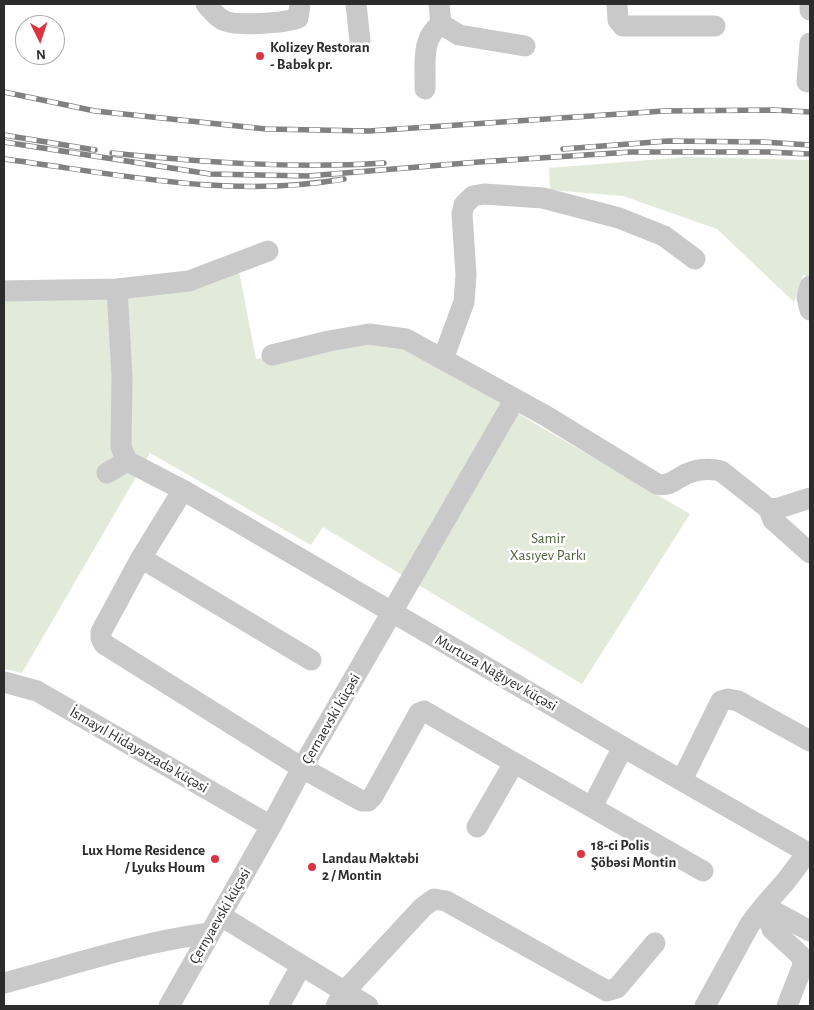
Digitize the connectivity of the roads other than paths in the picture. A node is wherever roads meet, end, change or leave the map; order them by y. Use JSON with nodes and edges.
{"nodes":[{"id":1,"x":206,"y":4,"type":"edge"},
{"id":2,"x":300,"y":4,"type":"edge"},
{"id":3,"x":356,"y":4,"type":"edge"},
{"id":4,"x":617,"y":4,"type":"edge"},
{"id":5,"x":810,"y":4,"type":"edge"},
{"id":6,"x":810,"y":10,"type":"edge"},
{"id":7,"x":440,"y":14,"type":"edge"},
{"id":8,"x":715,"y":26,"type":"dead end"},
{"id":9,"x":360,"y":41,"type":"dead end"},
{"id":10,"x":810,"y":43,"type":"edge"},
{"id":11,"x":525,"y":46,"type":"dead end"},
{"id":12,"x":807,"y":82,"type":"dead end"},
{"id":13,"x":425,"y":89,"type":"dead end"},
{"id":14,"x":268,"y":251,"type":"dead end"},
{"id":15,"x":696,"y":259,"type":"dead end"},
{"id":16,"x":810,"y":286,"type":"edge"},
{"id":17,"x":4,"y":290,"type":"edge"},
{"id":18,"x":118,"y":290,"type":"junction"},
{"id":19,"x":810,"y":310,"type":"edge"},
{"id":20,"x":272,"y":354,"type":"dead end"},
{"id":21,"x":443,"y":359,"type":"junction"},
{"id":22,"x":515,"y":399,"type":"junction"},
{"id":23,"x":127,"y":462,"type":"junction"},
{"id":24,"x":107,"y":472,"type":"dead end"},
{"id":25,"x":183,"y":490,"type":"junction"},
{"id":26,"x":810,"y":498,"type":"edge"},
{"id":27,"x":769,"y":508,"type":"junction"},
{"id":28,"x":810,"y":554,"type":"edge"},
{"id":29,"x":141,"y":558,"type":"junction"},
{"id":30,"x":392,"y":612,"type":"junction"},
{"id":31,"x":310,"y":660,"type":"dead end"},
{"id":32,"x":4,"y":682,"type":"edge"},
{"id":33,"x":810,"y":741,"type":"edge"},
{"id":34,"x":623,"y":747,"type":"junction"},
{"id":35,"x":514,"y":763,"type":"junction"},
{"id":36,"x":302,"y":768,"type":"junction"},
{"id":37,"x":682,"y":780,"type":"junction"},
{"id":38,"x":592,"y":807,"type":"junction"},
{"id":39,"x":271,"y":826,"type":"junction"},
{"id":40,"x":477,"y":827,"type":"dead end"},
{"id":41,"x":809,"y":854,"type":"edge"},
{"id":42,"x":703,"y":871,"type":"dead end"},
{"id":43,"x":768,"y":907,"type":"junction"},
{"id":44,"x":215,"y":925,"type":"junction"},
{"id":45,"x":810,"y":931,"type":"edge"},
{"id":46,"x":655,"y":943,"type":"dead end"},
{"id":47,"x":301,"y":966,"type":"junction"},
{"id":48,"x":4,"y":983,"type":"edge"},
{"id":49,"x":340,"y":999,"type":"edge"},
{"id":50,"x":169,"y":1006,"type":"edge"},
{"id":51,"x":279,"y":1006,"type":"edge"},
{"id":52,"x":368,"y":1006,"type":"edge"},
{"id":53,"x":705,"y":1006,"type":"edge"},
{"id":54,"x":787,"y":1006,"type":"edge"}],
"edges":[{"from":1,"to":2,"type":"street"},
{"from":3,"to":9,"type":"street"},
{"from":4,"to":8,"type":"street"},
{"from":5,"to":6,"type":"street"},
{"from":7,"to":11,"type":"street"},
{"from":7,"to":13,"type":"street"},
{"from":10,"to":12,"type":"street"},
{"from":14,"to":18,"type":"street"},
{"from":15,"to":21,"type":"street"},
{"from":16,"to":19,"type":"street"},
{"from":17,"to":18,"type":"street"},
{"from":18,"to":23,"type":"street"},
{"from":20,"to":21,"type":"street"},
{"from":21,"to":22,"type":"street"},
{"from":22,"to":27,"type":"street"},
{"from":22,"to":30,"type":"street","name":"Çernaevski küçəsi"},
{"from":23,"to":24,"type":"street"},
{"from":23,"to":25,"type":"street","name":"Murtuza Nağıyev küçəsi"},
{"from":25,"to":29,"type":"street"},
{"from":25,"to":30,"type":"street","name":"Murtuza Nağıyev küçəsi"},
{"from":26,"to":27,"type":"street"},
{"from":27,"to":28,"type":"street"},
{"from":29,"to":31,"type":"street"},
{"from":29,"to":36,"type":"street"},
{"from":30,"to":34,"type":"street","name":"Murtuza Nağıyev küçəsi"},
{"from":30,"to":36,"type":"street","name":"Çernaevski küçəsi"},
{"from":32,"to":39,"type":"street","name":"İsmayıl Hidayətzadə küçəsi"},
{"from":33,"to":37,"type":"street"},
{"from":34,"to":37,"type":"street","name":"Murtuza Nağıyev küçəsi"},
{"from":34,"to":38,"type":"street"},
{"from":35,"to":36,"type":"street"},
{"from":35,"to":38,"type":"street"},
{"from":35,"to":40,"type":"street"},
{"from":36,"to":39,"type":"street","name":"Çernaevski küçəsi"},
{"from":37,"to":41,"type":"street","name":"Murtuza Nağıyev küçəsi"},
{"from":38,"to":42,"type":"street"},
{"from":39,"to":44,"type":"street","name":"Çernyaevski küçəsi"},
{"from":41,"to":43,"type":"street"},
{"from":43,"to":45,"type":"street"},
{"from":43,"to":53,"type":"street"},
{"from":43,"to":54,"type":"street"},
{"from":44,"to":47,"type":"street"},
{"from":44,"to":48,"type":"street"},
{"from":44,"to":50,"type":"street","name":"Çernyaevski küçəsi"},
{"from":46,"to":49,"type":"street"},
{"from":47,"to":49,"type":"street"},
{"from":47,"to":51,"type":"street"},
{"from":49,"to":52,"type":"street"}]}
